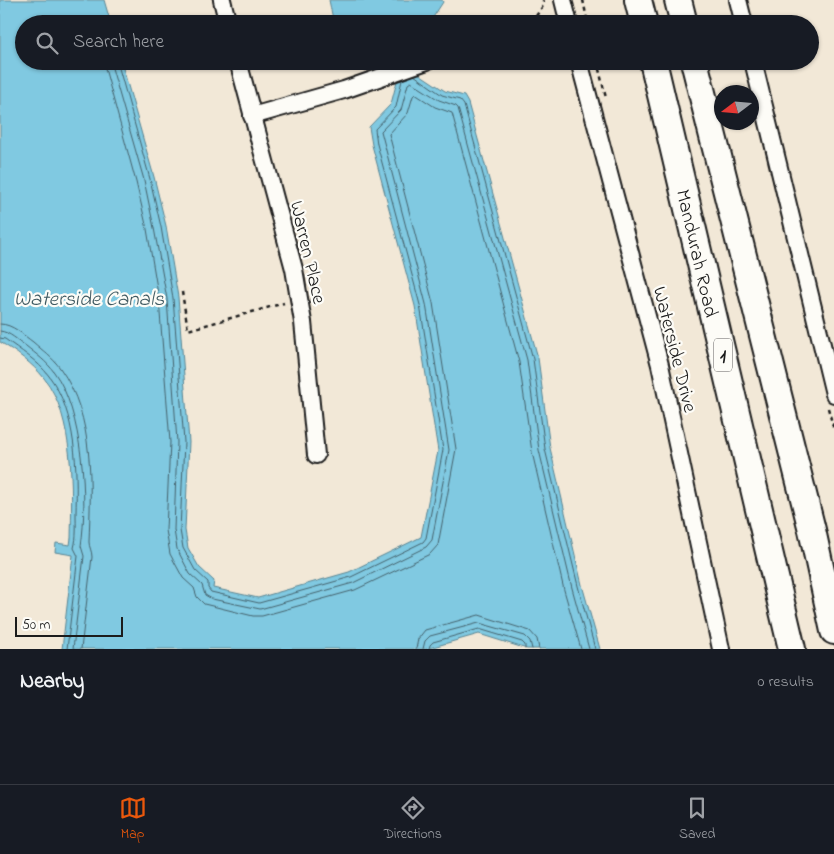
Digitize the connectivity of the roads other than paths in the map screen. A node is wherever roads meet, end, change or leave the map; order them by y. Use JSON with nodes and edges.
{"nodes":[{"id":1,"x":222,"y":0,"type":"edge"},
{"id":2,"x":563,"y":0,"type":"edge"},
{"id":3,"x":638,"y":0,"type":"edge"},
{"id":4,"x":678,"y":0,"type":"edge"},
{"id":5,"x":738,"y":0,"type":"edge"},
{"id":6,"x":226,"y":15,"type":"edge"},
{"id":7,"x":564,"y":15,"type":"edge"},
{"id":8,"x":642,"y":15,"type":"edge"},
{"id":9,"x":682,"y":15,"type":"edge"},
{"id":10,"x":742,"y":15,"type":"edge"},
{"id":11,"x":240,"y":70,"type":"edge"},
{"id":12,"x":401,"y":70,"type":"edge"},
{"id":13,"x":581,"y":70,"type":"edge"},
{"id":14,"x":655,"y":70,"type":"edge"},
{"id":15,"x":696,"y":70,"type":"edge"},
{"id":16,"x":755,"y":70,"type":"edge"},
{"id":17,"x":252,"y":116,"type":"junction"},
{"id":18,"x":834,"y":394,"type":"edge"},
{"id":19,"x":316,"y":456,"type":"dead end"},
{"id":20,"x":834,"y":631,"type":"edge"},
{"id":21,"x":721,"y":649,"type":"edge"},
{"id":22,"x":792,"y":649,"type":"edge"}],
"edges":[{"from":1,"to":6,"type":"street"},
{"from":2,"to":7,"type":"street"},
{"from":3,"to":8,"type":"highway"},
{"from":4,"to":9,"type":"highway"},
{"from":5,"to":10,"type":"street"},
{"from":11,"to":17,"type":"street","name":"Warren Place"},
{"from":12,"to":17,"type":"street"},
{"from":13,"to":21,"type":"street","name":"Waterside Drive"},
{"from":14,"to":22,"type":"highway","name":"Mandurah Road","number":"1"},
{"from":15,"to":20,"type":"highway","name":"Mandurah Road"},
{"from":16,"to":18,"type":"street"},
{"from":17,"to":19,"type":"street","name":"Warren Place"}]}
